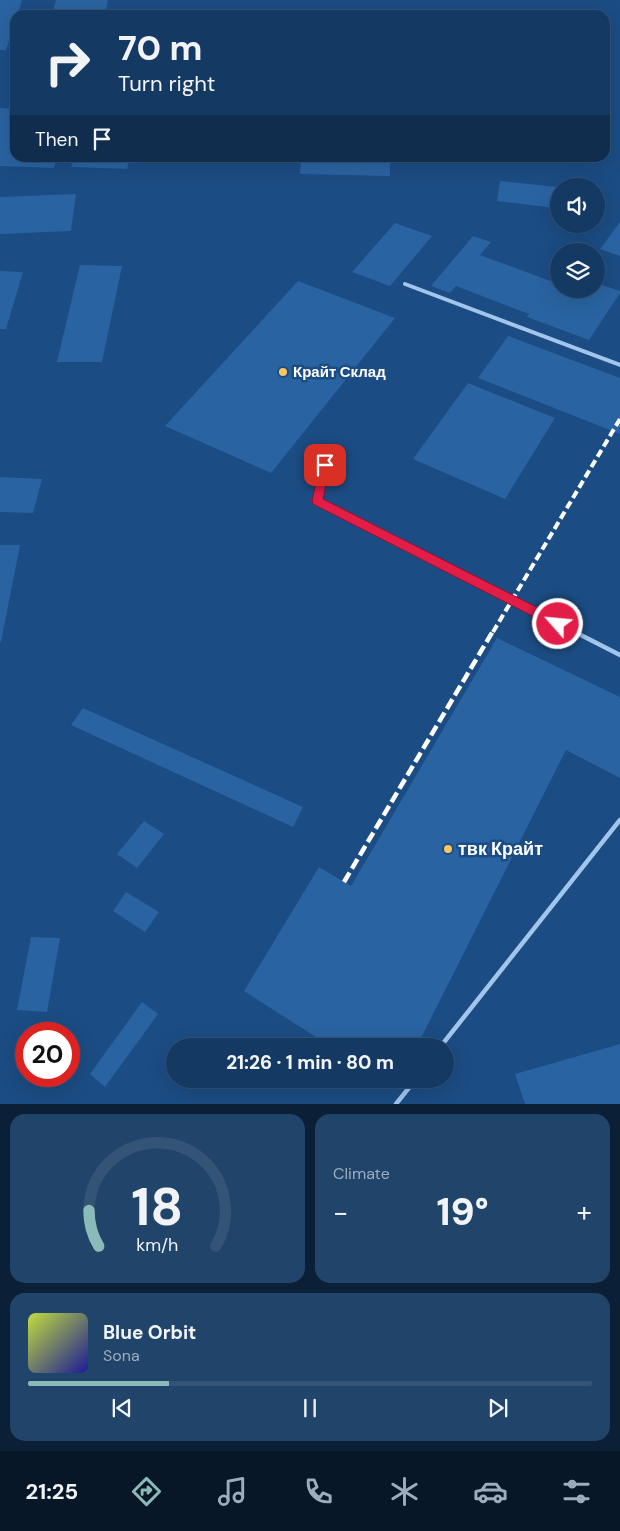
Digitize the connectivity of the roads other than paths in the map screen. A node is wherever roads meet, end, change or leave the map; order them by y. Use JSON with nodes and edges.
{"nodes":[{"id":1,"x":405,"y":284,"type":"dead end"},
{"id":2,"x":620,"y":365,"type":"edge"},
{"id":3,"x":325,"y":465,"type":"dead end"},
{"id":4,"x":620,"y":655,"type":"edge"},
{"id":5,"x":620,"y":820,"type":"edge"},
{"id":6,"x":448,"y":1038,"type":"edge"},
{"id":7,"x":409,"y":1088,"type":"edge"},
{"id":8,"x":396,"y":1104,"type":"edge"}],
"edges":[{"from":1,"to":2,"type":"lane"},
{"from":3,"to":4,"type":"lane"},
{"from":5,"to":6,"type":"lane"},
{"from":7,"to":8,"type":"lane"}]}
